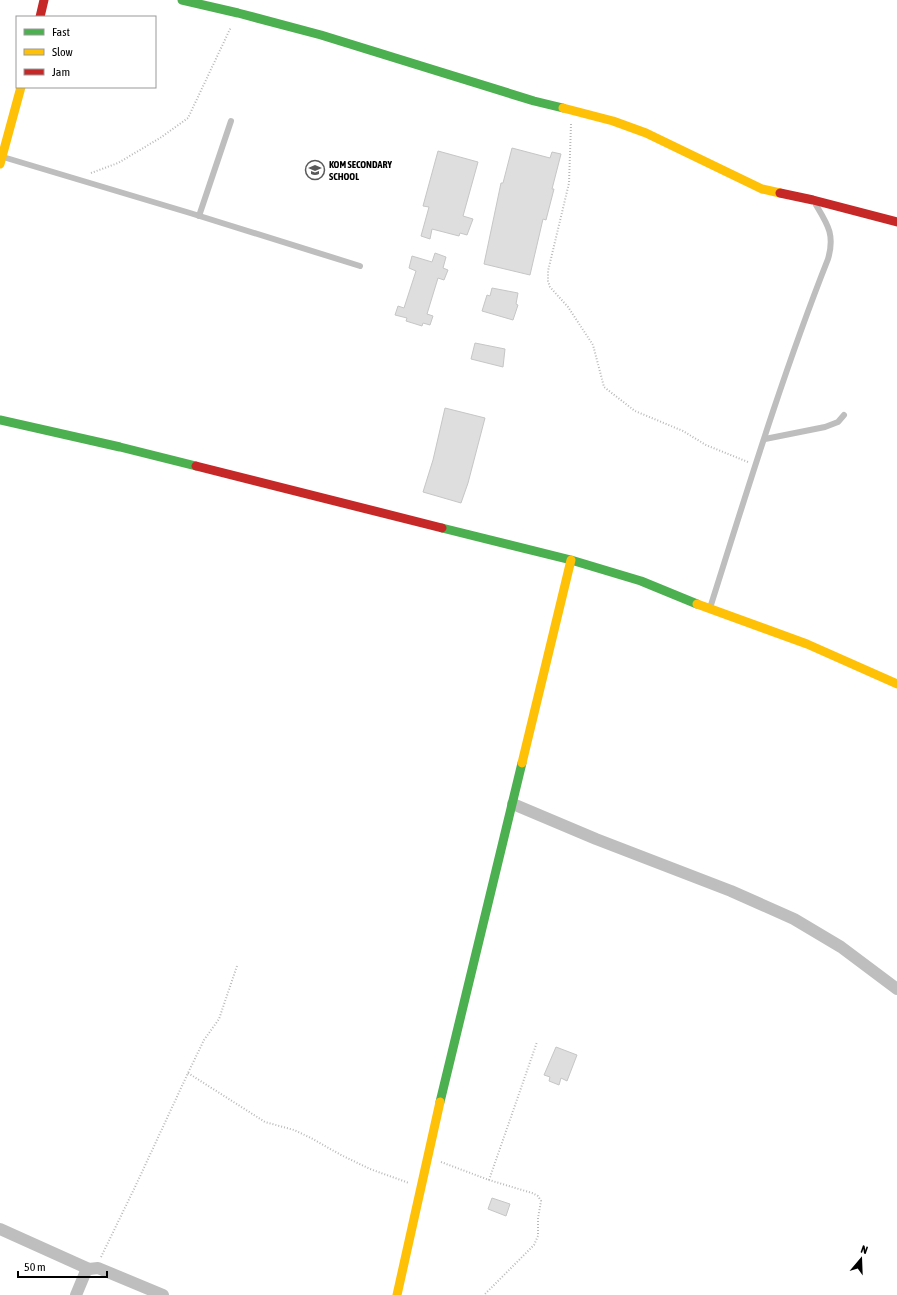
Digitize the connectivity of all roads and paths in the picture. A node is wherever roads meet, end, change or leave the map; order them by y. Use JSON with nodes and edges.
{"nodes":[{"id":1,"x":44,"y":0,"type":"edge"},
{"id":2,"x":182,"y":0,"type":"edge"},
{"id":3,"x":238,"y":13,"type":"junction"},
{"id":4,"x":40,"y":16,"type":"edge"},
{"id":5,"x":21,"y":88,"type":"edge"},
{"id":6,"x":571,"y":111,"type":"junction"},
{"id":7,"x":231,"y":121,"type":"dead end"},
{"id":8,"x":1,"y":160,"type":"edge"},
{"id":9,"x":76,"y":179,"type":"junction"},
{"id":10,"x":813,"y":200,"type":"junction"},
{"id":11,"x":199,"y":216,"type":"junction"},
{"id":12,"x":897,"y":222,"type":"edge"},
{"id":13,"x":360,"y":266,"type":"dead end"},
{"id":14,"x":844,"y":415,"type":"dead end"},
{"id":15,"x":0,"y":420,"type":"edge"},
{"id":16,"x":764,"y":439,"type":"junction"},
{"id":17,"x":755,"y":465,"type":"junction"},
{"id":18,"x":571,"y":560,"type":"junction"},
{"id":19,"x":710,"y":609,"type":"junction"},
{"id":20,"x":897,"y":684,"type":"edge"},
{"id":21,"x":513,"y":804,"type":"junction"},
{"id":22,"x":237,"y":966,"type":"dead end"},
{"id":23,"x":897,"y":989,"type":"edge"},
{"id":24,"x":537,"y":1042,"type":"dead end"},
{"id":25,"x":188,"y":1073,"type":"junction"},
{"id":26,"x":428,"y":1159,"type":"junction"},
{"id":27,"x":489,"y":1180,"type":"junction"},
{"id":28,"x":421,"y":1188,"type":"junction"},
{"id":29,"x":0,"y":1230,"type":"edge"},
{"id":30,"x":93,"y":1268,"type":"junction"},
{"id":31,"x":76,"y":1295,"type":"edge"},
{"id":32,"x":163,"y":1295,"type":"edge"},
{"id":33,"x":397,"y":1295,"type":"edge"},
{"id":34,"x":484,"y":1295,"type":"edge"}],
"edges":[{"from":1,"to":4,"type":"street"},
{"from":2,"to":3,"type":"street"},
{"from":3,"to":6,"type":"street"},
{"from":3,"to":9,"type":"path"},
{"from":5,"to":8,"type":"street"},
{"from":6,"to":10,"type":"street"},
{"from":6,"to":17,"type":"path"},
{"from":7,"to":11,"type":"lane"},
{"from":8,"to":9,"type":"lane"},
{"from":9,"to":11,"type":"lane"},
{"from":10,"to":12,"type":"street"},
{"from":10,"to":16,"type":"lane"},
{"from":11,"to":13,"type":"lane"},
{"from":14,"to":16,"type":"lane"},
{"from":15,"to":18,"type":"street"},
{"from":16,"to":17,"type":"lane"},
{"from":17,"to":19,"type":"lane"},
{"from":18,"to":19,"type":"street"},
{"from":18,"to":21,"type":"street"},
{"from":19,"to":20,"type":"street"},
{"from":21,"to":23,"type":"street"},
{"from":21,"to":26,"type":"street"},
{"from":22,"to":25,"type":"path"},
{"from":24,"to":27,"type":"path"},
{"from":25,"to":28,"type":"path"},
{"from":25,"to":30,"type":"path"},
{"from":26,"to":27,"type":"path"},
{"from":26,"to":28,"type":"street"},
{"from":27,"to":34,"type":"path"},
{"from":28,"to":33,"type":"street"},
{"from":29,"to":30,"type":"street"},
{"from":30,"to":31,"type":"street"},
{"from":30,"to":32,"type":"street"}]}
